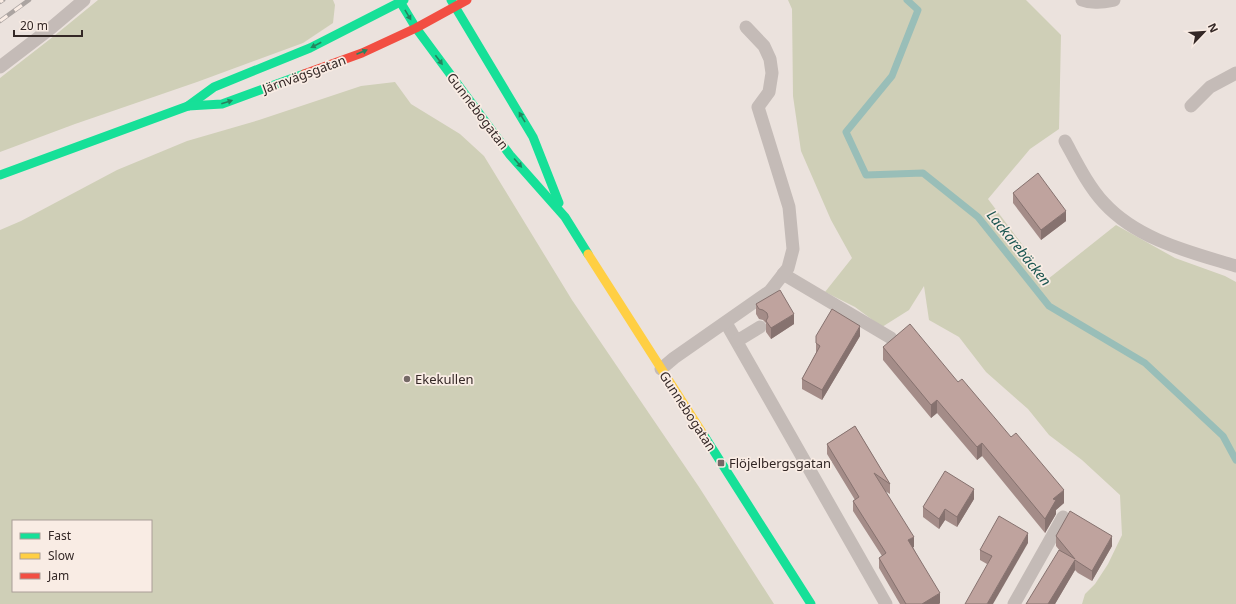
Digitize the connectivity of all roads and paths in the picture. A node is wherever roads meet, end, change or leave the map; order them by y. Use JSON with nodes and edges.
{"nodes":[{"id":1,"x":84,"y":0,"type":"edge"},
{"id":2,"x":467,"y":0,"type":"edge"},
{"id":3,"x":1082,"y":0,"type":"edge"},
{"id":4,"x":1114,"y":0,"type":"edge"},
{"id":5,"x":401,"y":1,"type":"edge"},
{"id":6,"x":453,"y":3,"type":"edge"},
{"id":7,"x":746,"y":27,"type":"dead end"},
{"id":8,"x":416,"y":28,"type":"junction"},
{"id":9,"x":0,"y":67,"type":"edge"},
{"id":10,"x":1236,"y":73,"type":"edge"},
{"id":11,"x":188,"y":106,"type":"junction"},
{"id":12,"x":1191,"y":106,"type":"dead end"},
{"id":13,"x":1065,"y":140,"type":"dead end"},
{"id":14,"x":0,"y":175,"type":"edge"},
{"id":15,"x":565,"y":217,"type":"junction"},
{"id":16,"x":1236,"y":266,"type":"edge"},
{"id":17,"x":783,"y":274,"type":"junction"},
{"id":18,"x":726,"y":322,"type":"junction"},
{"id":19,"x":760,"y":327,"type":"dead end"},
{"id":20,"x":891,"y":338,"type":"edge"},
{"id":21,"x":737,"y":341,"type":"junction"},
{"id":22,"x":661,"y":369,"type":"junction"},
{"id":23,"x":1062,"y":517,"type":"dead end"},
{"id":24,"x":811,"y":604,"type":"edge"},
{"id":25,"x":886,"y":604,"type":"edge"},
{"id":26,"x":1014,"y":604,"type":"edge"}],
"edges":[{"from":1,"to":9,"type":"lane"},
{"from":2,"to":6,"type":"street"},
{"from":3,"to":4,"type":"lane"},
{"from":5,"to":8,"type":"street","name":"Gunnebogatan","one_way":true},
{"from":5,"to":11,"type":"street","name":"Järnvägsgatan","one_way":true},
{"from":6,"to":8,"type":"street"},
{"from":15,"to":6,"type":"street","name":"Gunnebogatan","one_way":true},
{"from":7,"to":17,"type":"lane"},
{"from":11,"to":8,"type":"street","name":"Järnvägsgatan","one_way":true},
{"from":8,"to":15,"type":"street","name":"Gunnebogatan","one_way":true},
{"from":10,"to":12,"type":"lane"},
{"from":11,"to":14,"type":"street","name":"Järnvägsgatan"},
{"from":13,"to":16,"type":"lane"},
{"from":15,"to":22,"type":"street","name":"Gunnebogatan"},
{"from":17,"to":18,"type":"lane"},
{"from":17,"to":20,"type":"lane"},
{"from":18,"to":21,"type":"lane"},
{"from":18,"to":22,"type":"lane"},
{"from":19,"to":21,"type":"lane"},
{"from":21,"to":25,"type":"lane"},
{"from":22,"to":24,"type":"street","name":"Gunnebogatan"},
{"from":23,"to":26,"type":"lane"}]}
